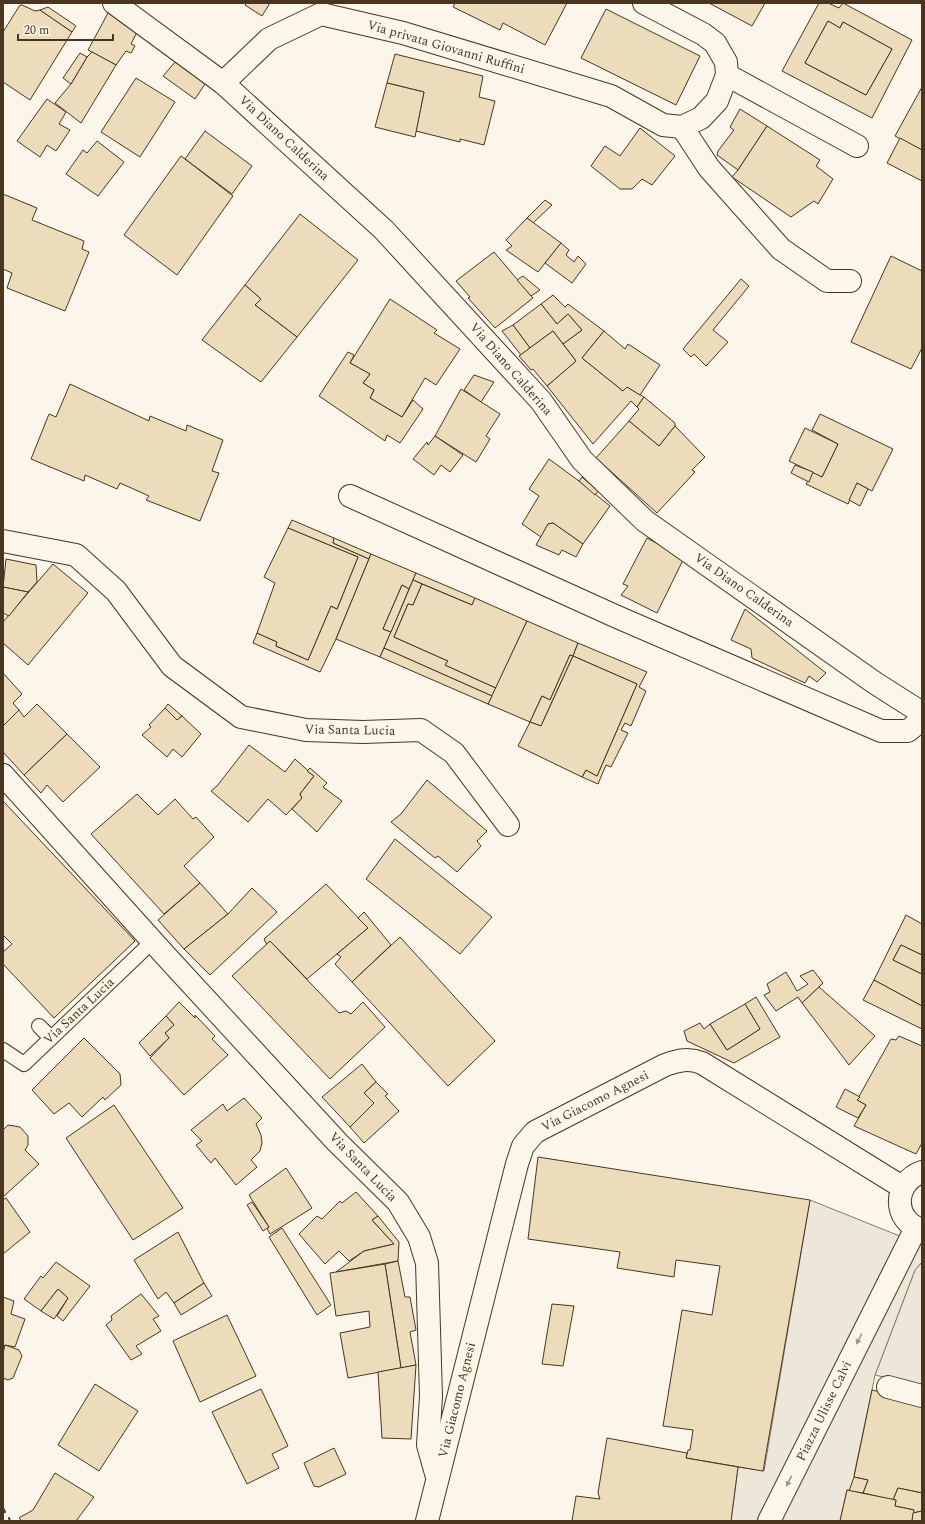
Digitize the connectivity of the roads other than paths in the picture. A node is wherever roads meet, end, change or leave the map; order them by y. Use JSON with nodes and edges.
{"nodes":[{"id":1,"x":114,"y":3,"type":"edge"},
{"id":2,"x":644,"y":3,"type":"edge"},
{"id":3,"x":727,"y":75,"type":"junction"},
{"id":4,"x":223,"y":83,"type":"junction"},
{"id":5,"x":682,"y":127,"type":"junction"},
{"id":6,"x":857,"y":146,"type":"dead end"},
{"id":7,"x":850,"y":281,"type":"dead end"},
{"id":8,"x":350,"y":496,"type":"dead end"},
{"id":9,"x":3,"y":541,"type":"edge"},
{"id":10,"x":922,"y":713,"type":"edge"},
{"id":11,"x":922,"y":718,"type":"edge"},
{"id":12,"x":3,"y":775,"type":"edge"},
{"id":13,"x":508,"y":825,"type":"dead end"},
{"id":14,"x":153,"y":942,"type":"junction"},
{"id":15,"x":39,"y":1026,"type":"dead end"},
{"id":16,"x":51,"y":1038,"type":"junction"},
{"id":17,"x":3,"y":1050,"type":"edge"},
{"id":18,"x":922,"y":1172,"type":"edge"},
{"id":19,"x":902,"y":1187,"type":"junction"},
{"id":20,"x":919,"y":1230,"type":"edge"},
{"id":21,"x":888,"y":1387,"type":"dead end"},
{"id":22,"x":922,"y":1396,"type":"edge"},
{"id":23,"x":437,"y":1477,"type":"junction"},
{"id":24,"x":770,"y":1519,"type":"edge"},
{"id":25,"x":427,"y":1521,"type":"edge"}],
"edges":[{"from":1,"to":4,"type":"street","name":"Via Diano Calderina"},
{"from":2,"to":3,"type":"street"},
{"from":3,"to":5,"type":"street"},
{"from":3,"to":6,"type":"street"},
{"from":4,"to":5,"type":"street","name":"Via privata Giovanni Ruffini"},
{"from":4,"to":10,"type":"street","name":"Via Diano Calderina"},
{"from":5,"to":7,"type":"street"},
{"from":8,"to":11,"type":"street"},
{"from":9,"to":13,"type":"street","name":"Via Santa Lucia"},
{"from":12,"to":14,"type":"street","name":"Via Santa Lucia"},
{"from":14,"to":16,"type":"lane","name":"Via Santa Lucia"},
{"from":14,"to":23,"type":"street","name":"Via Santa Lucia"},
{"from":15,"to":16,"type":"lane"},
{"from":16,"to":17,"type":"lane","name":"Via Santa Lucia"},
{"from":18,"to":19,"type":"street"},
{"from":19,"to":20,"type":"street"},
{"from":19,"to":23,"type":"street","name":"Via Giacomo Agnesi"},
{"from":20,"to":24,"type":"street","name":"Piazza Ulisse Calvi","one_way":true},
{"from":21,"to":22,"type":"street"},
{"from":23,"to":25,"type":"street","name":"Via Giacomo Agnesi"}]}
